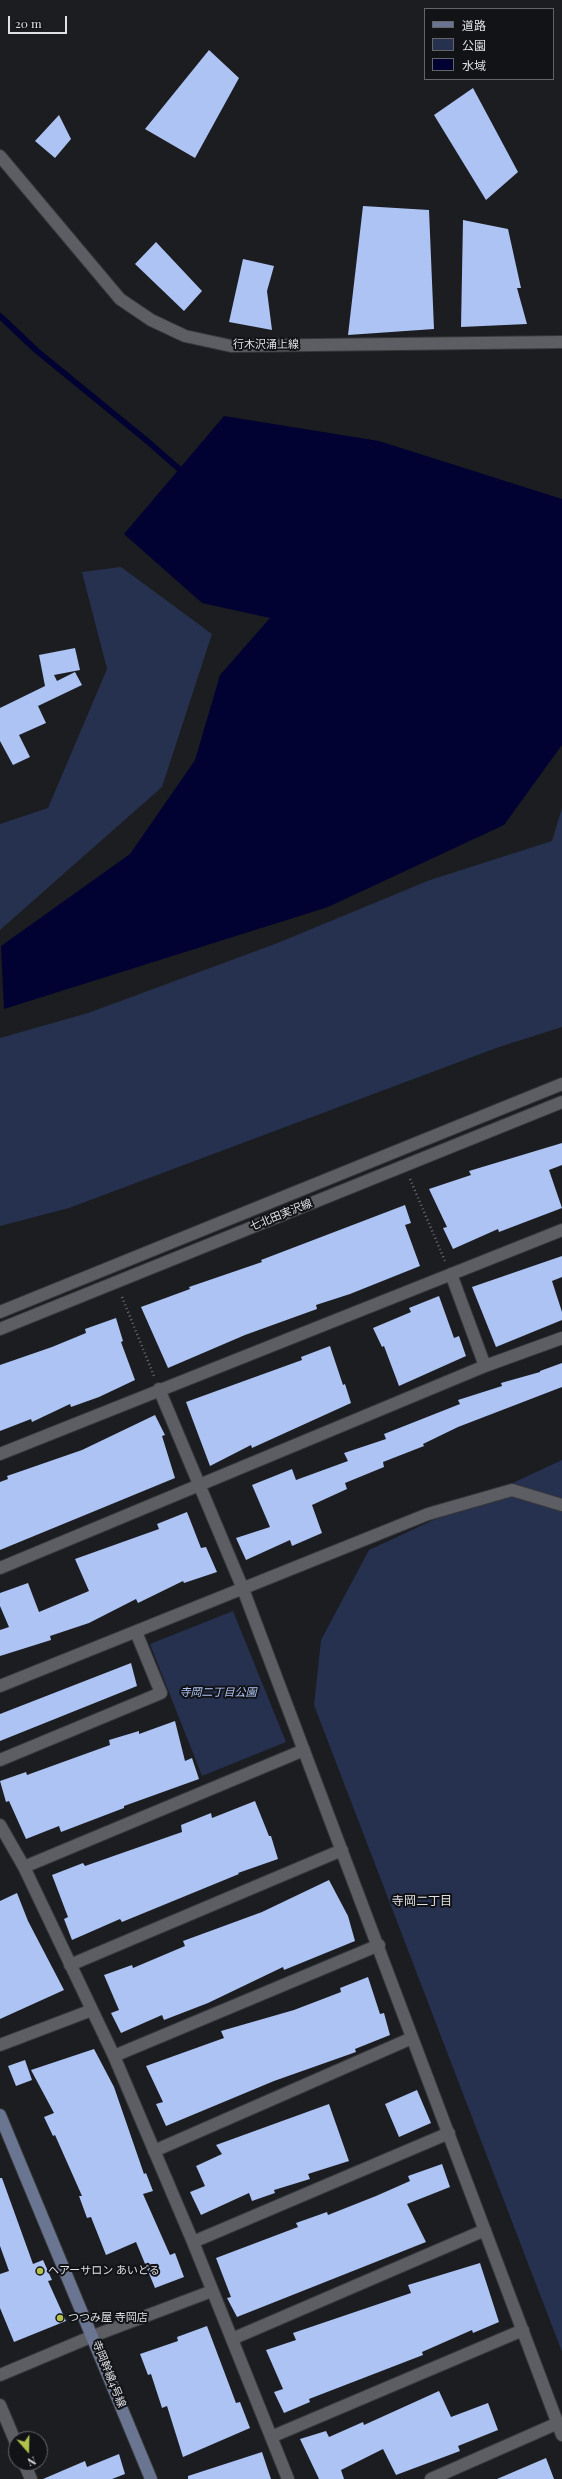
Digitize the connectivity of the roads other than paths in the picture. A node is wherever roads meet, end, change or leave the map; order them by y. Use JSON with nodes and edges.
{"nodes":[{"id":1,"x":0,"y":156,"type":"edge"},
{"id":2,"x":562,"y":342,"type":"edge"},
{"id":3,"x":562,"y":1084,"type":"edge"},
{"id":4,"x":562,"y":1102,"type":"edge"},
{"id":5,"x":562,"y":1230,"type":"edge"},
{"id":6,"x":451,"y":1274,"type":"junction"},
{"id":7,"x":0,"y":1312,"type":"edge"},
{"id":8,"x":0,"y":1329,"type":"edge"},
{"id":9,"x":562,"y":1338,"type":"edge"},
{"id":10,"x":485,"y":1366,"type":"junction"},
{"id":11,"x":159,"y":1389,"type":"junction"},
{"id":12,"x":0,"y":1454,"type":"edge"},
{"id":13,"x":199,"y":1486,"type":"junction"},
{"id":14,"x":562,"y":1504,"type":"edge"},
{"id":15,"x":0,"y":1568,"type":"edge"},
{"id":16,"x":243,"y":1589,"type":"junction"},
{"id":17,"x":136,"y":1632,"type":"junction"},
{"id":18,"x":0,"y":1686,"type":"edge"},
{"id":19,"x":304,"y":1750,"type":"junction"},
{"id":20,"x":0,"y":1760,"type":"edge"},
{"id":21,"x":0,"y":1825,"type":"edge"},
{"id":22,"x":342,"y":1850,"type":"junction"},
{"id":23,"x":24,"y":1867,"type":"junction"},
{"id":24,"x":379,"y":1946,"type":"junction"},
{"id":25,"x":70,"y":1965,"type":"junction"},
{"id":26,"x":92,"y":2010,"type":"junction"},
{"id":27,"x":412,"y":2038,"type":"junction"},
{"id":28,"x":0,"y":2045,"type":"edge"},
{"id":29,"x":114,"y":2056,"type":"junction"},
{"id":30,"x":0,"y":2115,"type":"edge"},
{"id":31,"x":449,"y":2132,"type":"junction"},
{"id":32,"x":154,"y":2151,"type":"junction"},
{"id":33,"x":485,"y":2230,"type":"junction"},
{"id":34,"x":193,"y":2242,"type":"junction"},
{"id":35,"x":212,"y":2291,"type":"junction"},
{"id":36,"x":523,"y":2330,"type":"junction"},
{"id":37,"x":93,"y":2336,"type":"junction"},
{"id":38,"x":232,"y":2339,"type":"junction"},
{"id":39,"x":0,"y":2375,"type":"edge"},
{"id":40,"x":0,"y":2404,"type":"edge"},
{"id":41,"x":558,"y":2423,"type":"junction"},
{"id":42,"x":5,"y":2431,"type":"edge"},
{"id":43,"x":562,"y":2435,"type":"edge"},
{"id":44,"x":271,"y":2437,"type":"junction"},
{"id":45,"x":151,"y":2479,"type":"edge"},
{"id":46,"x":288,"y":2479,"type":"edge"},
{"id":47,"x":431,"y":2479,"type":"edge"}],
"edges":[{"from":1,"to":2,"type":"street","name":"行木沢涌上線"},
{"from":3,"to":7,"type":"street"},
{"from":4,"to":8,"type":"street","name":"七北田実沢線"},
{"from":5,"to":6,"type":"street"},
{"from":6,"to":10,"type":"street"},
{"from":6,"to":11,"type":"street"},
{"from":9,"to":10,"type":"street"},
{"from":10,"to":13,"type":"street"},
{"from":11,"to":12,"type":"street"},
{"from":11,"to":13,"type":"street"},
{"from":13,"to":15,"type":"street"},
{"from":13,"to":16,"type":"street"},
{"from":14,"to":16,"type":"street"},
{"from":16,"to":17,"type":"street"},
{"from":16,"to":19,"type":"street"},
{"from":17,"to":18,"type":"street"},
{"from":17,"to":20,"type":"street"},
{"from":19,"to":22,"type":"street"},
{"from":19,"to":23,"type":"street"},
{"from":21,"to":23,"type":"street"},
{"from":22,"to":24,"type":"street"},
{"from":22,"to":25,"type":"street"},
{"from":23,"to":25,"type":"street"},
{"from":24,"to":27,"type":"street"},
{"from":24,"to":29,"type":"street"},
{"from":25,"to":26,"type":"street"},
{"from":26,"to":28,"type":"street"},
{"from":26,"to":29,"type":"street"},
{"from":27,"to":31,"type":"street"},
{"from":27,"to":32,"type":"street"},
{"from":29,"to":32,"type":"street"},
{"from":30,"to":37,"type":"street","name":"寺岡幹線4号線"},
{"from":31,"to":33,"type":"street"},
{"from":31,"to":34,"type":"street"},
{"from":32,"to":34,"type":"street"},
{"from":33,"to":36,"type":"street"},
{"from":33,"to":38,"type":"street"},
{"from":34,"to":35,"type":"street"},
{"from":35,"to":37,"type":"street"},
{"from":35,"to":38,"type":"street"},
{"from":36,"to":41,"type":"street"},
{"from":36,"to":44,"type":"street"},
{"from":37,"to":39,"type":"street"},
{"from":37,"to":45,"type":"street","name":"寺岡幹線4号線"},
{"from":38,"to":44,"type":"street"},
{"from":40,"to":42,"type":"street"},
{"from":41,"to":43,"type":"street"},
{"from":41,"to":47,"type":"street"},
{"from":44,"to":46,"type":"street"}]}
